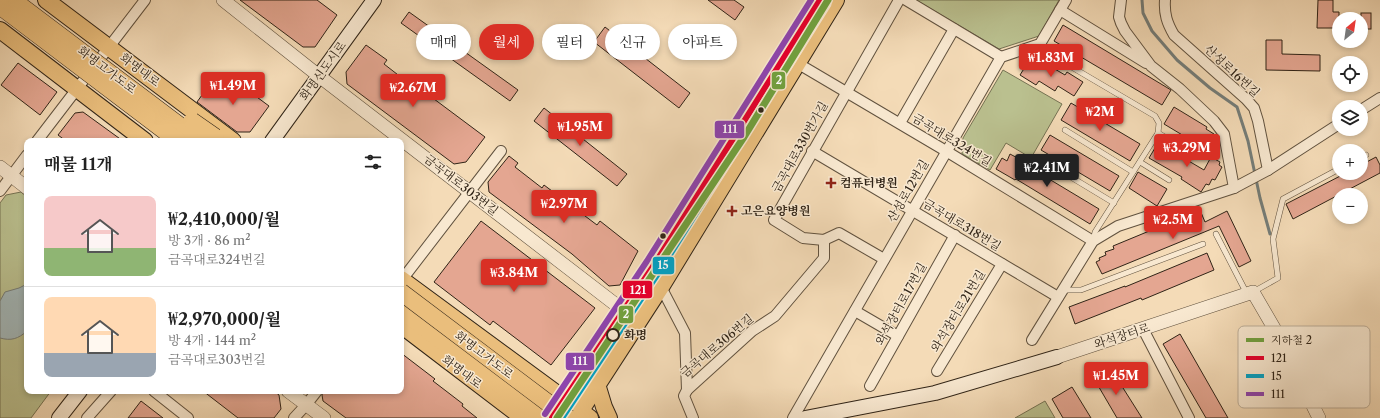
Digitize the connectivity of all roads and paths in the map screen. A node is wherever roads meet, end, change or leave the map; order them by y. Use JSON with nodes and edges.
{"nodes":[{"id":1,"x":13,"y":0,"type":"edge"},
{"id":2,"x":30,"y":0,"type":"edge"},
{"id":3,"x":46,"y":0,"type":"edge"},
{"id":4,"x":145,"y":0,"type":"edge"},
{"id":5,"x":223,"y":0,"type":"edge"},
{"id":6,"x":374,"y":0,"type":"edge"},
{"id":7,"x":820,"y":0,"type":"edge"},
{"id":8,"x":836,"y":0,"type":"edge"},
{"id":9,"x":899,"y":0,"type":"edge"},
{"id":10,"x":906,"y":0,"type":"edge"},
{"id":11,"x":1066,"y":0,"type":"edge"},
{"id":12,"x":1121,"y":0,"type":"edge"},
{"id":13,"x":1165,"y":0,"type":"edge"},
{"id":14,"x":0,"y":6,"type":"edge"},
{"id":15,"x":1060,"y":10,"type":"junction"},
{"id":16,"x":0,"y":18,"type":"edge"},
{"id":17,"x":954,"y":29,"type":"junction"},
{"id":18,"x":0,"y":30,"type":"edge"},
{"id":19,"x":1035,"y":46,"type":"junction"},
{"id":20,"x":109,"y":47,"type":"junction"},
{"id":21,"x":1001,"y":57,"type":"junction"},
{"id":22,"x":797,"y":63,"type":"junction"},
{"id":23,"x":1151,"y":66,"type":"junction"},
{"id":24,"x":319,"y":76,"type":"junction"},
{"id":25,"x":76,"y":88,"type":"junction"},
{"id":26,"x":846,"y":92,"type":"junction"},
{"id":27,"x":1379,"y":102,"type":"edge"},
{"id":28,"x":1368,"y":107,"type":"edge"},
{"id":29,"x":900,"y":123,"type":"junction"},
{"id":30,"x":1332,"y":129,"type":"edge"},
{"id":31,"x":1065,"y":130,"type":"dead end"},
{"id":32,"x":1158,"y":133,"type":"junction"},
{"id":33,"x":39,"y":138,"type":"edge"},
{"id":34,"x":141,"y":138,"type":"edge"},
{"id":35,"x":157,"y":138,"type":"edge"},
{"id":36,"x":174,"y":138,"type":"edge"},
{"id":37,"x":209,"y":138,"type":"edge"},
{"id":38,"x":209,"y":138,"type":"edge"},
{"id":39,"x":229,"y":138,"type":"edge"},
{"id":40,"x":274,"y":138,"type":"edge"},
{"id":41,"x":399,"y":138,"type":"edge"},
{"id":42,"x":404,"y":142,"type":"edge"},
{"id":43,"x":501,"y":151,"type":"dead end"},
{"id":44,"x":812,"y":151,"type":"junction"},
{"id":45,"x":946,"y":151,"type":"junction"},
{"id":46,"x":1194,"y":155,"type":"dead end"},
{"id":47,"x":24,"y":159,"type":"edge"},
{"id":48,"x":1046,"y":162,"type":"dead end"},
{"id":49,"x":1140,"y":162,"type":"junction"},
{"id":50,"x":0,"y":167,"type":"edge"},
{"id":51,"x":1268,"y":170,"type":"junction"},
{"id":52,"x":1133,"y":172,"type":"junction"},
{"id":53,"x":1332,"y":173,"type":"edge"},
{"id":54,"x":12,"y":176,"type":"junction"},
{"id":55,"x":1169,"y":180,"type":"dead end"},
{"id":56,"x":24,"y":186,"type":"edge"},
{"id":57,"x":1234,"y":188,"type":"junction"},
{"id":58,"x":0,"y":191,"type":"edge"},
{"id":59,"x":469,"y":192,"type":"junction"},
{"id":60,"x":1114,"y":203,"type":"junction"},
{"id":61,"x":913,"y":210,"type":"junction"},
{"id":62,"x":1216,"y":234,"type":"dead end"},
{"id":63,"x":955,"y":236,"type":"junction"},
{"id":64,"x":824,"y":240,"type":"junction"},
{"id":65,"x":1093,"y":241,"type":"junction"},
{"id":66,"x":1203,"y":244,"type":"dead end"},
{"id":67,"x":884,"y":259,"type":"junction"},
{"id":68,"x":1002,"y":264,"type":"junction"},
{"id":69,"x":404,"y":279,"type":"edge"},
{"id":70,"x":404,"y":285,"type":"edge"},
{"id":71,"x":404,"y":285,"type":"edge"},
{"id":72,"x":661,"y":287,"type":"junction"},
{"id":73,"x":1250,"y":293,"type":"junction"},
{"id":74,"x":1060,"y":294,"type":"junction"},
{"id":75,"x":855,"y":310,"type":"junction"},
{"id":76,"x":624,"y":311,"type":"junction"},
{"id":77,"x":404,"y":312,"type":"edge"},
{"id":78,"x":1272,"y":326,"type":"edge"},
{"id":79,"x":404,"y":327,"type":"edge"},
{"id":80,"x":1143,"y":329,"type":"junction"},
{"id":81,"x":898,"y":336,"type":"junction"},
{"id":82,"x":1032,"y":340,"type":"dead end"},
{"id":83,"x":1058,"y":357,"type":"joint"},
{"id":84,"x":937,"y":371,"type":"dead end"},
{"id":85,"x":597,"y":384,"type":"junction"},
{"id":86,"x":870,"y":386,"type":"dead end"},
{"id":87,"x":687,"y":390,"type":"junction"},
{"id":88,"x":78,"y":394,"type":"edge"},
{"id":89,"x":108,"y":394,"type":"edge"},
{"id":90,"x":158,"y":394,"type":"edge"},
{"id":91,"x":292,"y":394,"type":"edge"},
{"id":92,"x":315,"y":394,"type":"edge"},
{"id":93,"x":565,"y":400,"type":"junction"},
{"id":94,"x":306,"y":405,"type":"junction"},
{"id":95,"x":1314,"y":408,"type":"edge"},
{"id":96,"x":579,"y":416,"type":"edge"},
{"id":97,"x":59,"y":418,"type":"edge"},
{"id":98,"x":87,"y":418,"type":"edge"},
{"id":99,"x":188,"y":418,"type":"edge"},
{"id":100,"x":294,"y":418,"type":"edge"},
{"id":101,"x":324,"y":418,"type":"edge"},
{"id":102,"x":523,"y":418,"type":"edge"},
{"id":103,"x":544,"y":418,"type":"edge"},
{"id":104,"x":552,"y":418,"type":"edge"},
{"id":105,"x":609,"y":418,"type":"edge"},
{"id":106,"x":693,"y":418,"type":"edge"},
{"id":107,"x":793,"y":418,"type":"edge"},
{"id":108,"x":805,"y":418,"type":"edge"},
{"id":109,"x":1189,"y":418,"type":"edge"},
{"id":110,"x":1319,"y":418,"type":"edge"}],
"edges":[{"from":1,"to":37,"type":"highway","name":"화명고가도로","bridge":true},
{"from":2,"to":38,"type":"highway","bridge":true},
{"from":3,"to":20,"type":"main road","name":"화명대로"},
{"from":4,"to":20,"type":"street"},
{"from":5,"to":24,"type":"street","name":"금곡대로303번길"},
{"from":6,"to":24,"type":"main road","name":"화명신도시로"},
{"from":7,"to":76,"type":"main road"},
{"from":8,"to":22,"type":"main road"},
{"from":9,"to":26,"type":"street","name":"금곡대로330번가길"},
{"from":10,"to":17,"type":"street"},
{"from":11,"to":15,"type":"street"},
{"from":12,"to":23,"type":"street"},
{"from":13,"to":51,"type":"street","name":"산성로16번길"},
{"from":14,"to":36,"type":"highway","name":"화명고가도로","bridge":true},
{"from":15,"to":19,"type":"street"},
{"from":15,"to":23,"type":"street"},
{"from":16,"to":35,"type":"highway"},
{"from":17,"to":21,"type":"street"},
{"from":17,"to":29,"type":"street","name":"금곡대로324번길"},
{"from":18,"to":25,"type":"main road"},
{"from":19,"to":21,"type":"street"},
{"from":19,"to":32,"type":"lane"},
{"from":20,"to":25,"type":"street"},
{"from":20,"to":39,"type":"main road","name":"화명대로"},
{"from":21,"to":45,"type":"street","name":"산성로12번길"},
{"from":22,"to":26,"type":"street","name":"금곡대로324번길"},
{"from":22,"to":72,"type":"main road"},
{"from":23,"to":57,"type":"street"},
{"from":24,"to":40,"type":"main road","name":"화명신도시로"},
{"from":24,"to":41,"type":"street","name":"금곡대로303번길"},
{"from":25,"to":33,"type":"street"},
{"from":25,"to":34,"type":"main road"},
{"from":26,"to":29,"type":"street","name":"금곡대로324번길"},
{"from":26,"to":44,"type":"street","name":"금곡대로330번가길"},
{"from":27,"to":28,"type":"street"},
{"from":29,"to":45,"type":"street","name":"금곡대로324번길"},
{"from":30,"to":51,"type":"street"},
{"from":31,"to":52,"type":"lane"},
{"from":32,"to":46,"type":"lane"},
{"from":32,"to":49,"type":"lane"},
{"from":42,"to":59,"type":"street","name":"금곡대로303번길"},
{"from":43,"to":59,"type":"street"},
{"from":44,"to":61,"type":"street","name":"금곡대로318번길"},
{"from":44,"to":64,"type":"street","name":"금곡대로330번가길"},
{"from":45,"to":61,"type":"street","name":"산성로12번길"},
{"from":45,"to":65,"type":"street","name":"금곡대로324번길"},
{"from":47,"to":54,"type":"street"},
{"from":48,"to":60,"type":"lane"},
{"from":49,"to":52,"type":"lane"},
{"from":49,"to":55,"type":"lane"},
{"from":50,"to":54,"type":"street"},
{"from":51,"to":57,"type":"street"},
{"from":52,"to":60,"type":"lane"},
{"from":53,"to":73,"type":"lane"},
{"from":54,"to":56,"type":"street"},
{"from":54,"to":58,"type":"street"},
{"from":57,"to":65,"type":"street"},
{"from":59,"to":69,"type":"street"},
{"from":59,"to":76,"type":"street","name":"금곡대로303번길"},
{"from":60,"to":65,"type":"lane"},
{"from":61,"to":63,"type":"street","name":"금곡대로318번길"},
{"from":61,"to":67,"type":"street","name":"산성로12번길"},
{"from":62,"to":73,"type":"lane"},
{"from":63,"to":68,"type":"street","name":"금곡대로318번길"},
{"from":63,"to":81,"type":"street","name":"와석장터로17번길"},
{"from":64,"to":67,"type":"street","name":"금곡대로330번가길"},
{"from":64,"to":87,"type":"street","name":"금곡대로306번길"},
{"from":65,"to":74,"type":"street"},
{"from":66,"to":74,"type":"lane"},
{"from":67,"to":75,"type":"street","name":"산성로12번길"},
{"from":68,"to":74,"type":"street","name":"금곡대로318번길"},
{"from":68,"to":84,"type":"street","name":"와석장터로21번길"},
{"from":70,"to":93,"type":"main road"},
{"from":71,"to":96,"type":"highway","name":"화명고가도로","bridge":true},
{"from":72,"to":85,"type":"main road"},
{"from":72,"to":87,"type":"street","name":"금곡대로306번길"},
{"from":73,"to":78,"type":"street"},
{"from":73,"to":80,"type":"street","name":"와석장터로"},
{"from":74,"to":82,"type":"street"},
{"from":75,"to":81,"type":"street"},
{"from":75,"to":107,"type":"street","name":"산성로12번길"},
{"from":76,"to":93,"type":"main road"},
{"from":77,"to":103,"type":"highway","name":"화명고가도로"},
{"from":79,"to":102,"type":"main road","name":"화명대로"},
{"from":80,"to":83,"type":"street","name":"와석장터로"},
{"from":80,"to":109,"type":"street"},
{"from":81,"to":86,"type":"street","name":"와석장터로17번길"},
{"from":83,"to":108,"type":"main road","name":"와석장터로"},
{"from":85,"to":96,"type":"main road"},
{"from":85,"to":105,"type":"main road"},
{"from":87,"to":106,"type":"street"},
{"from":88,"to":97,"type":"main road"},
{"from":89,"to":98,"type":"street"},
{"from":90,"to":99,"type":"street"},
{"from":91,"to":94,"type":"street"},
{"from":92,"to":94,"type":"street"},
{"from":93,"to":96,"type":"main road"},
{"from":93,"to":104,"type":"main road"},
{"from":94,"to":100,"type":"street"},
{"from":94,"to":101,"type":"street"},
{"from":95,"to":110,"type":"street"}]}
